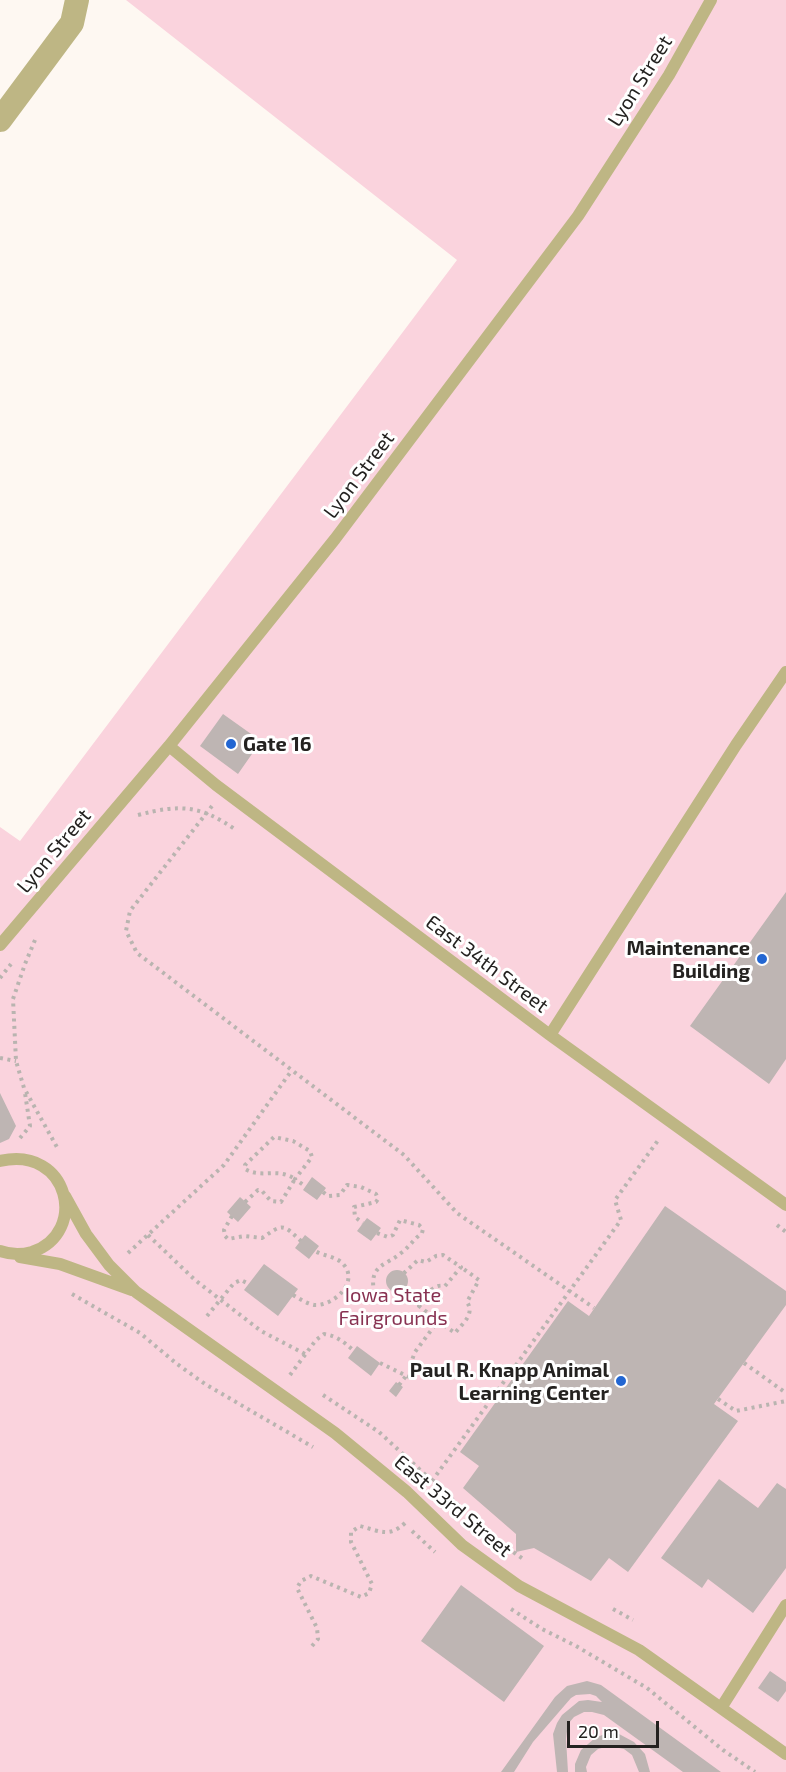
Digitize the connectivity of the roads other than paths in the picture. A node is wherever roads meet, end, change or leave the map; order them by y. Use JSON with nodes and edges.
{"nodes":[{"id":1,"x":77,"y":0,"type":"edge"},
{"id":2,"x":711,"y":0,"type":"edge"},
{"id":3,"x":0,"y":120,"type":"edge"},
{"id":4,"x":786,"y":672,"type":"edge"},
{"id":5,"x":169,"y":746,"type":"junction"},
{"id":6,"x":0,"y":945,"type":"edge"},
{"id":7,"x":550,"y":1035,"type":"junction"},
{"id":8,"x":0,"y":1161,"type":"edge"},
{"id":9,"x":65,"y":1196,"type":"junction"},
{"id":10,"x":786,"y":1205,"type":"edge"},
{"id":11,"x":4,"y":1253,"type":"edge"},
{"id":12,"x":136,"y":1292,"type":"junction"},
{"id":13,"x":786,"y":1605,"type":"edge"},
{"id":14,"x":721,"y":1707,"type":"junction"},
{"id":15,"x":786,"y":1754,"type":"edge"}],
"edges":[{"from":1,"to":3,"type":"street"},
{"from":2,"to":5,"type":"lane","name":"Lyon Street"},
{"from":4,"to":7,"type":"lane"},
{"from":5,"to":6,"type":"lane","name":"Lyon Street"},
{"from":5,"to":7,"type":"lane","name":"East 34th Street"},
{"from":7,"to":10,"type":"lane","name":"East 34th Street"},
{"from":8,"to":9,"type":"lane","name":"East 33rd Street"},
{"from":9,"to":11,"type":"lane","name":"East 33rd Street"},
{"from":9,"to":12,"type":"lane","name":"East 33rd Street"},
{"from":11,"to":12,"type":"lane","name":"East 33rd Street"},
{"from":12,"to":14,"type":"lane","name":"East 33rd Street"},
{"from":13,"to":14,"type":"lane"},
{"from":14,"to":15,"type":"lane","name":"East 33rd Street"}]}
